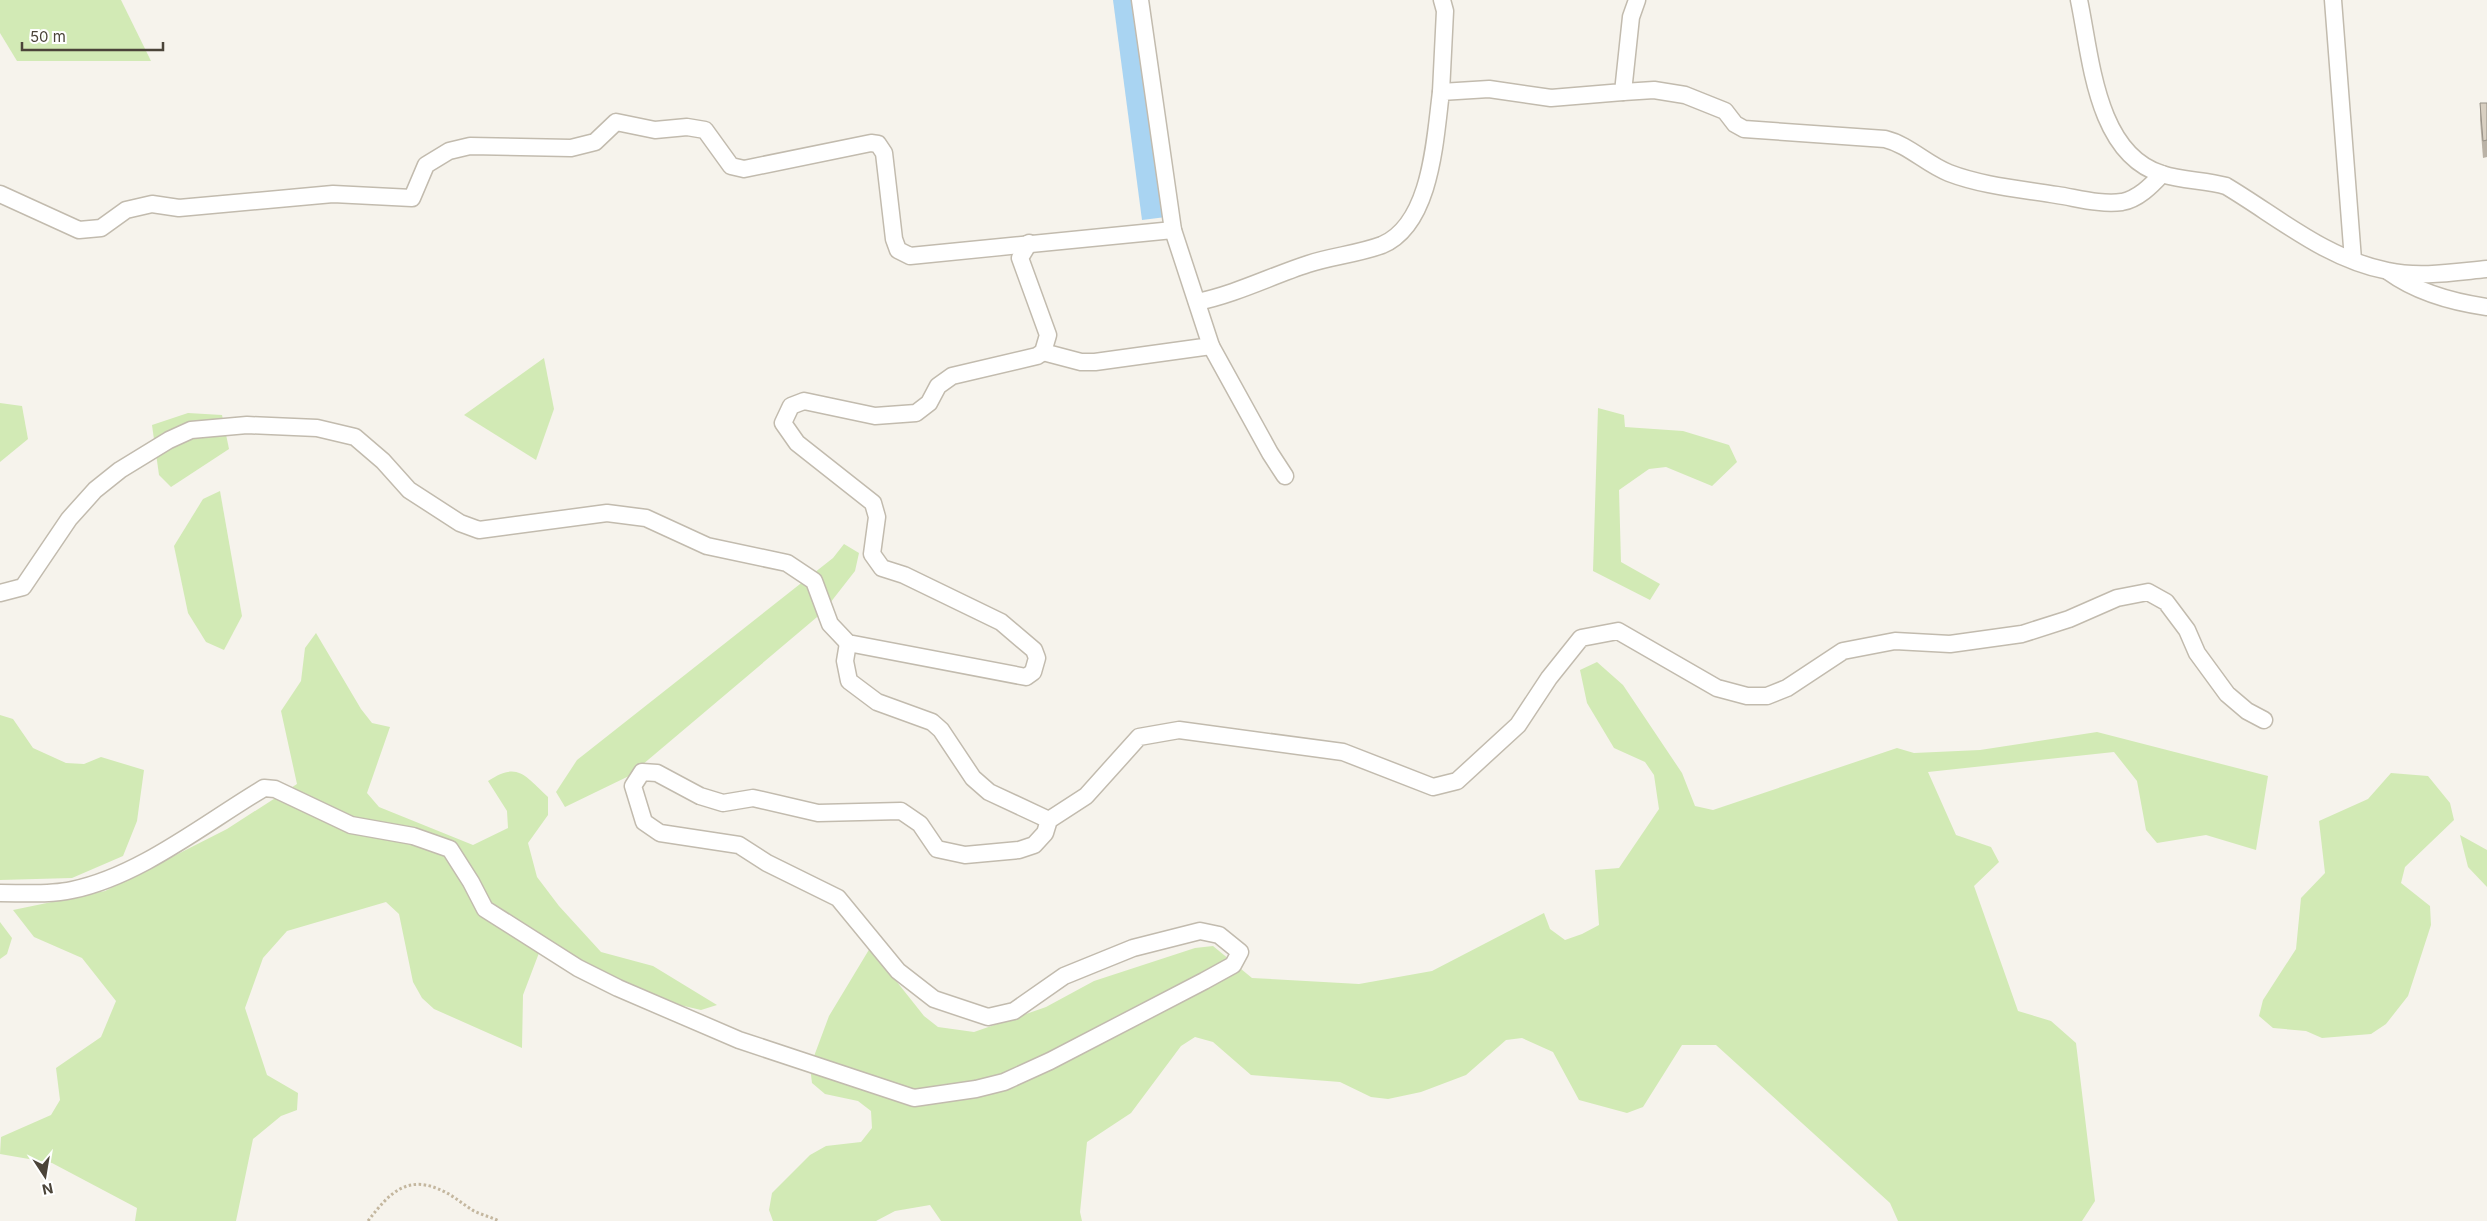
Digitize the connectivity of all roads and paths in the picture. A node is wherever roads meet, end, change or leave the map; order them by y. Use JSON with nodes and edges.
{"nodes":[{"id":1,"x":1140,"y":0,"type":"edge"},
{"id":2,"x":1442,"y":0,"type":"edge"},
{"id":3,"x":1637,"y":0,"type":"edge"},
{"id":4,"x":2079,"y":0,"type":"edge"},
{"id":5,"x":2334,"y":0,"type":"edge"},
{"id":6,"x":1440,"y":92,"type":"junction"},
{"id":7,"x":1623,"y":92,"type":"junction"},
{"id":8,"x":2162,"y":174,"type":"junction"},
{"id":9,"x":0,"y":194,"type":"edge"},
{"id":10,"x":1173,"y":230,"type":"junction"},
{"id":11,"x":1029,"y":243,"type":"junction"},
{"id":12,"x":2353,"y":260,"type":"junction"},
{"id":13,"x":2487,"y":269,"type":"edge"},
{"id":14,"x":2389,"y":272,"type":"junction"},
{"id":15,"x":1197,"y":302,"type":"junction"},
{"id":16,"x":2487,"y":307,"type":"edge"},
{"id":17,"x":1211,"y":346,"type":"junction"},
{"id":18,"x":1043,"y":352,"type":"junction"},
{"id":19,"x":1285,"y":476,"type":"dead end"},
{"id":20,"x":0,"y":593,"type":"edge"},
{"id":21,"x":848,"y":643,"type":"junction"},
{"id":22,"x":2264,"y":720,"type":"dead end"},
{"id":23,"x":1049,"y":820,"type":"junction"},
{"id":24,"x":0,"y":893,"type":"edge"},
{"id":25,"x":368,"y":1221,"type":"edge"},
{"id":26,"x":499,"y":1221,"type":"edge"}],
"edges":[{"from":1,"to":10,"type":"street"},
{"from":2,"to":6,"type":"street"},
{"from":3,"to":7,"type":"street"},
{"from":4,"to":8,"type":"street"},
{"from":5,"to":12,"type":"street"},
{"from":6,"to":7,"type":"street"},
{"from":6,"to":15,"type":"street"},
{"from":7,"to":8,"type":"street"},
{"from":8,"to":12,"type":"street"},
{"from":9,"to":11,"type":"street"},
{"from":10,"to":11,"type":"street"},
{"from":10,"to":15,"type":"street"},
{"from":11,"to":18,"type":"street"},
{"from":12,"to":14,"type":"street"},
{"from":13,"to":14,"type":"street"},
{"from":14,"to":16,"type":"street"},
{"from":15,"to":17,"type":"street"},
{"from":17,"to":18,"type":"street"},
{"from":17,"to":19,"type":"street"},
{"from":18,"to":21,"type":"street"},
{"from":20,"to":21,"type":"street"},
{"from":21,"to":23,"type":"street"},
{"from":22,"to":23,"type":"street"},
{"from":23,"to":24,"type":"street"},
{"from":25,"to":26,"type":"path"}]}
